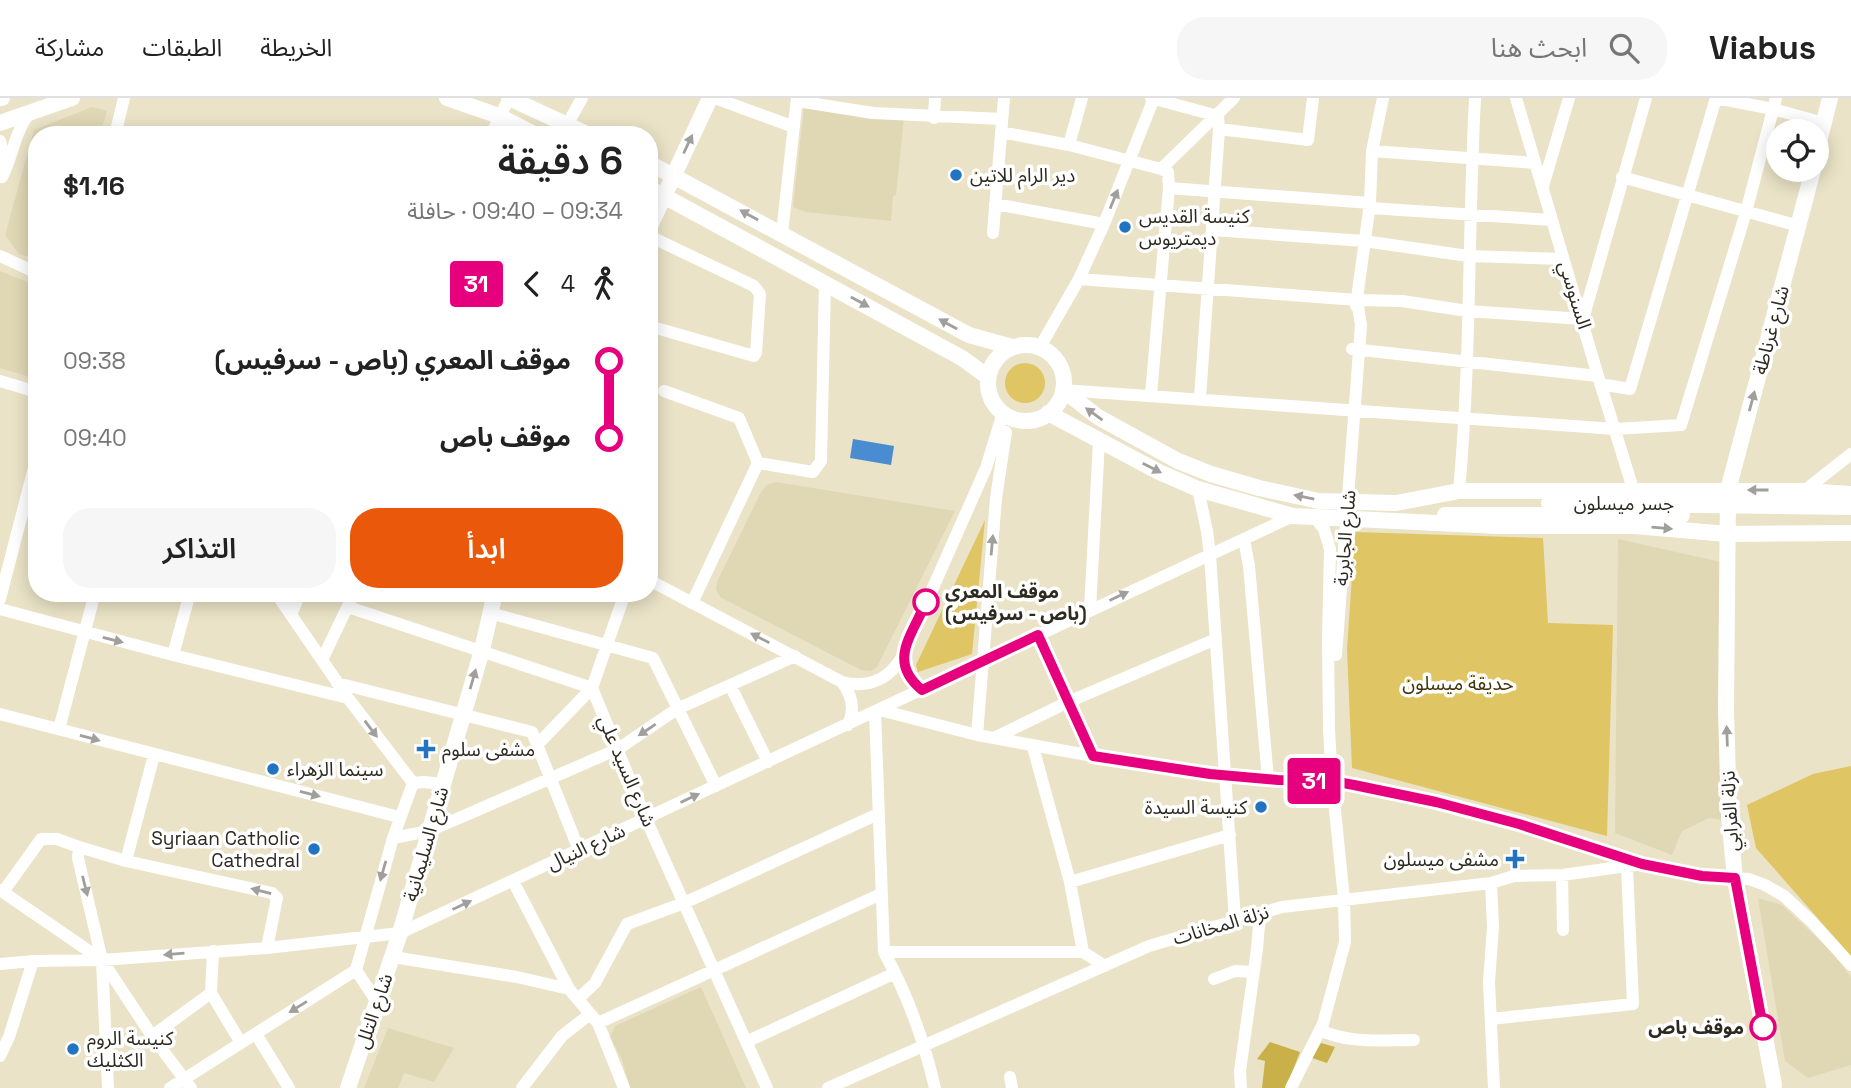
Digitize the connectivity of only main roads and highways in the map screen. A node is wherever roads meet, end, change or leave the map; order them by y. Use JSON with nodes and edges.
{"nodes":[{"id":1,"x":72,"y":98,"type":"edge"},
{"id":2,"x":447,"y":98,"type":"edge"},
{"id":3,"x":509,"y":98,"type":"edge"},
{"id":4,"x":710,"y":98,"type":"edge"},
{"id":5,"x":1830,"y":98,"type":"edge"},
{"id":6,"x":1825,"y":119,"type":"edge"},
{"id":7,"x":0,"y":123,"type":"edge"},
{"id":8,"x":518,"y":126,"type":"edge"},
{"id":9,"x":569,"y":126,"type":"edge"},
{"id":10,"x":658,"y":167,"type":"edge"},
{"id":11,"x":674,"y":174,"type":"junction"},
{"id":12,"x":1810,"y":182,"type":"edge"},
{"id":13,"x":658,"y":190,"type":"edge"},
{"id":14,"x":658,"y":192,"type":"edge"},
{"id":15,"x":1012,"y":347,"type":"junction"},
{"id":16,"x":988,"y":377,"type":"junction"},
{"id":17,"x":1063,"y":390,"type":"junction"},
{"id":18,"x":1048,"y":413,"type":"junction"},
{"id":19,"x":1728,"y":490,"type":"junction"},
{"id":20,"x":1851,"y":494,"type":"edge"},
{"id":21,"x":1396,"y":503,"type":"junction"},
{"id":22,"x":1851,"y":507,"type":"edge"},
{"id":23,"x":1851,"y":517,"type":"edge"},
{"id":24,"x":1398,"y":520,"type":"junction"},
{"id":25,"x":1851,"y":533,"type":"edge"},
{"id":26,"x":1727,"y":534,"type":"junction"},
{"id":27,"x":493,"y":602,"type":"edge"},
{"id":28,"x":400,"y":933,"type":"joint"},
{"id":29,"x":1770,"y":1087,"type":"edge"},
{"id":30,"x":348,"y":1088,"type":"edge"},
{"id":31,"x":1791,"y":1088,"type":"edge"}],
"edges":[{"from":1,"to":7,"type":"main road"},
{"from":2,"to":8,"type":"main road"},
{"from":3,"to":9,"type":"main road"},
{"from":11,"to":4,"type":"main road","one_way":true},
{"from":5,"to":6,"type":"main road"},
{"from":10,"to":11,"type":"main road"},
{"from":11,"to":13,"type":"main road"},
{"from":15,"to":11,"type":"main road","one_way":true},
{"from":19,"to":12,"type":"main road","name":"شارع غرناطة","one_way":true},
{"from":14,"to":16,"type":"main road","one_way":true},
{"from":15,"to":16,"type":"main road"},
{"from":15,"to":17,"type":"main road"},
{"from":16,"to":18,"type":"main road"},
{"from":17,"to":18,"type":"main road"},
{"from":21,"to":17,"type":"main road","one_way":true},
{"from":18,"to":24,"type":"main road","one_way":true},
{"from":20,"to":19,"type":"main road","one_way":true},
{"from":19,"to":21,"type":"main road"},
{"from":19,"to":26,"type":"main road","name":"شارع غرناطة"},
{"from":21,"to":22,"type":"main road","name":"جسر ميسلون"},
{"from":23,"to":24,"type":"main road","name":"جسر ميسلون"},
{"from":24,"to":26,"type":"main road","one_way":true},
{"from":25,"to":26,"type":"main road"},
{"from":29,"to":26,"type":"main road","name":"نزلة الفرابي","one_way":true},
{"from":28,"to":27,"type":"main road","name":"شارع السليمانية","one_way":true},
{"from":28,"to":30,"type":"main road","name":"شارع التلل"},
{"from":29,"to":31,"type":"main road"}]}
